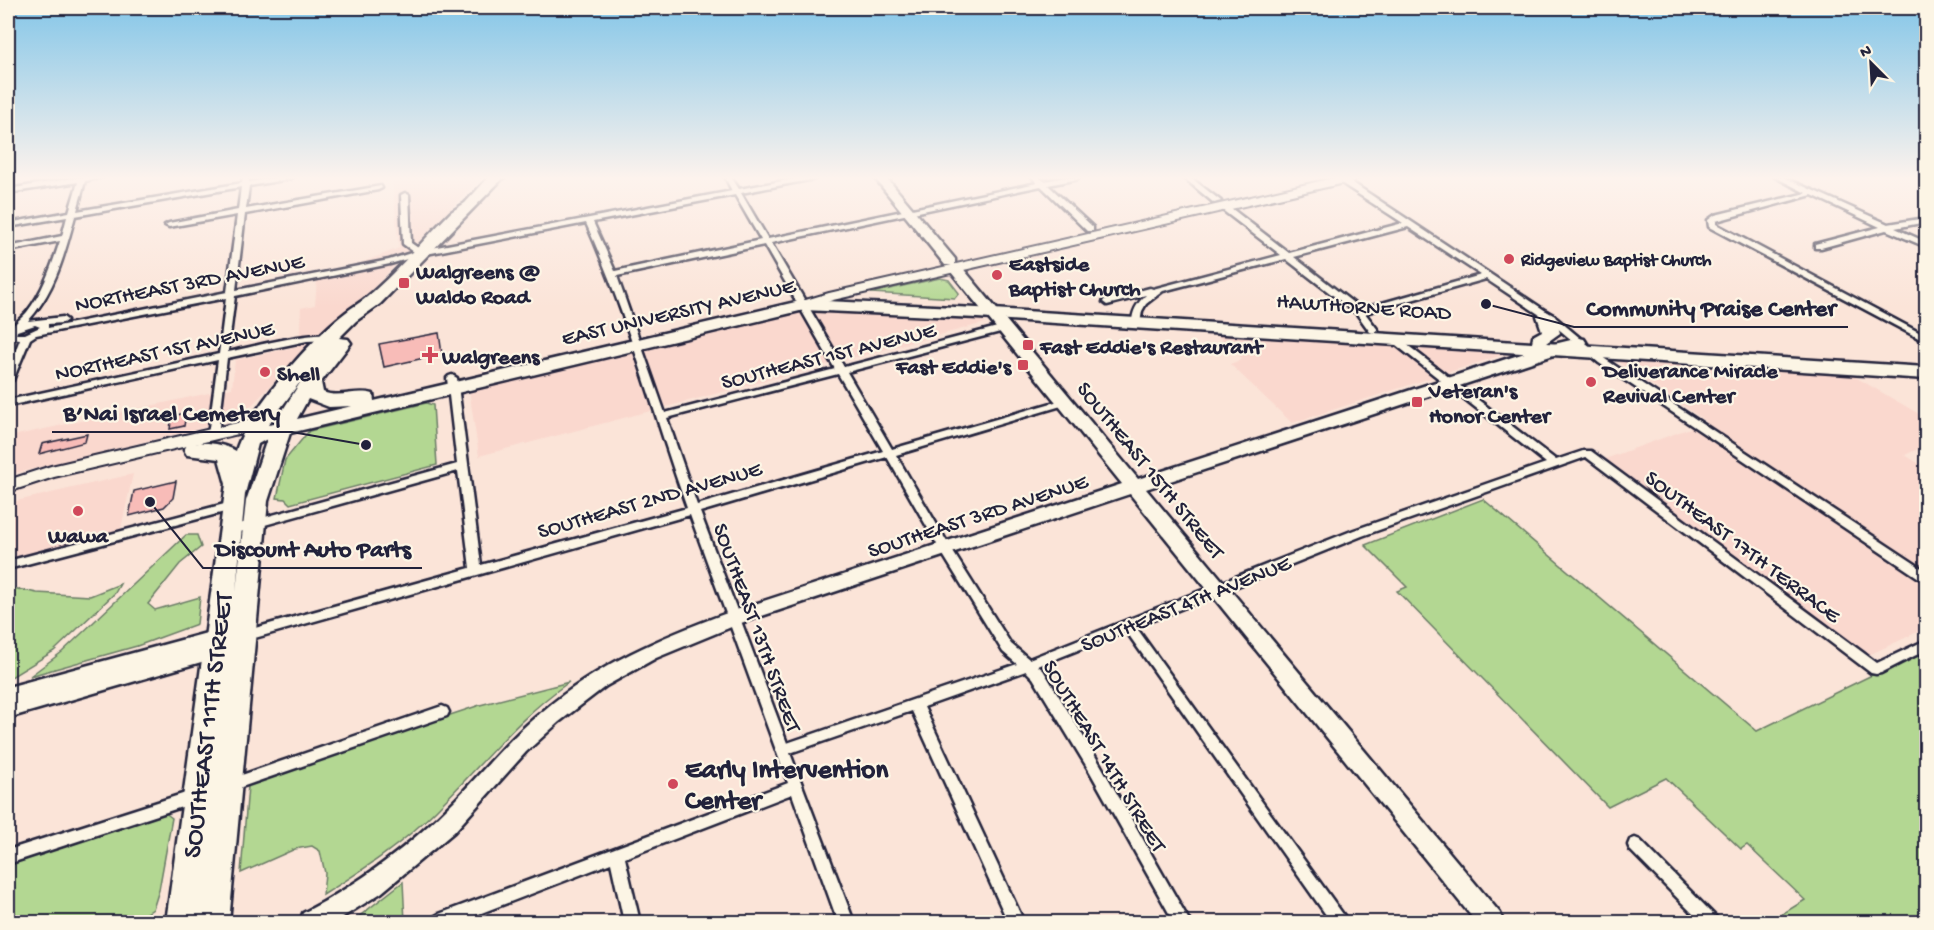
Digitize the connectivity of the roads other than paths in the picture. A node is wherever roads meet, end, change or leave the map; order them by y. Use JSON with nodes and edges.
{"nodes":[{"id":1,"x":35,"y":220,"type":"edge"},
{"id":2,"x":70,"y":220,"type":"edge"},
{"id":3,"x":194,"y":220,"type":"edge"},
{"id":4,"x":241,"y":220,"type":"edge"},
{"id":5,"x":406,"y":220,"type":"edge"},
{"id":6,"x":451,"y":220,"type":"edge"},
{"id":7,"x":592,"y":220,"type":"edge"},
{"id":8,"x":754,"y":220,"type":"edge"},
{"id":9,"x":864,"y":220,"type":"edge"},
{"id":10,"x":916,"y":220,"type":"edge"},
{"id":11,"x":1081,"y":220,"type":"edge"},
{"id":12,"x":1149,"y":220,"type":"edge"},
{"id":13,"x":1241,"y":220,"type":"edge"},
{"id":14,"x":1403,"y":220,"type":"edge"},
{"id":15,"x":1712,"y":220,"type":"edge"},
{"id":16,"x":1873,"y":220,"type":"edge"},
{"id":17,"x":1924,"y":220,"type":"edge"},
{"id":18,"x":589,"y":221,"type":"junction"},
{"id":19,"x":8,"y":225,"type":"edge"},
{"id":20,"x":168,"y":225,"type":"dead end"},
{"id":21,"x":1410,"y":225,"type":"junction"},
{"id":22,"x":1887,"y":227,"type":"junction"},
{"id":23,"x":1094,"y":233,"type":"junction"},
{"id":24,"x":64,"y":238,"type":"junction"},
{"id":25,"x":766,"y":241,"type":"junction"},
{"id":26,"x":1926,"y":245,"type":"edge"},
{"id":27,"x":1818,"y":246,"type":"dead end"},
{"id":28,"x":8,"y":249,"type":"edge"},
{"id":29,"x":420,"y":253,"type":"junction"},
{"id":30,"x":1287,"y":256,"type":"junction"},
{"id":31,"x":953,"y":266,"type":"junction"},
{"id":32,"x":612,"y":274,"type":"junction"},
{"id":33,"x":1488,"y":276,"type":"junction"},
{"id":34,"x":233,"y":289,"type":"junction"},
{"id":35,"x":1160,"y":289,"type":"junction"},
{"id":36,"x":829,"y":297,"type":"junction"},
{"id":37,"x":374,"y":300,"type":"junction"},
{"id":38,"x":801,"y":300,"type":"junction"},
{"id":39,"x":39,"y":302,"type":"junction"},
{"id":40,"x":1107,"y":302,"type":"dead end"},
{"id":41,"x":121,"y":312,"type":"junction"},
{"id":42,"x":1360,"y":312,"type":"junction"},
{"id":43,"x":995,"y":316,"type":"junction"},
{"id":44,"x":1546,"y":316,"type":"junction"},
{"id":45,"x":1136,"y":319,"type":"junction"},
{"id":46,"x":40,"y":322,"type":"junction"},
{"id":47,"x":1373,"y":330,"type":"junction"},
{"id":48,"x":12,"y":332,"type":"edge"},
{"id":49,"x":37,"y":333,"type":"junction"},
{"id":50,"x":26,"y":337,"type":"junction"},
{"id":51,"x":330,"y":337,"type":"junction"},
{"id":52,"x":634,"y":339,"type":"junction"},
{"id":53,"x":1394,"y":339,"type":"junction"},
{"id":54,"x":1926,"y":339,"type":"edge"},
{"id":55,"x":1545,"y":344,"type":"junction"},
{"id":56,"x":1584,"y":346,"type":"junction"},
{"id":57,"x":221,"y":357,"type":"junction"},
{"id":58,"x":1926,"y":363,"type":"edge"},
{"id":59,"x":841,"y":370,"type":"junction"},
{"id":60,"x":1926,"y":373,"type":"edge"},
{"id":61,"x":8,"y":380,"type":"edge"},
{"id":62,"x":311,"y":382,"type":"junction"},
{"id":63,"x":1449,"y":382,"type":"junction"},
{"id":64,"x":453,"y":383,"type":"junction"},
{"id":65,"x":369,"y":398,"type":"junction"},
{"id":66,"x":1065,"y":402,"type":"junction"},
{"id":67,"x":8,"y":403,"type":"edge"},
{"id":68,"x":660,"y":417,"type":"junction"},
{"id":69,"x":282,"y":424,"type":"junction"},
{"id":70,"x":255,"y":430,"type":"junction"},
{"id":71,"x":213,"y":435,"type":"junction"},
{"id":72,"x":194,"y":450,"type":"junction"},
{"id":73,"x":889,"y":452,"type":"junction"},
{"id":74,"x":1587,"y":453,"type":"joint"},
{"id":75,"x":1554,"y":464,"type":"junction"},
{"id":76,"x":462,"y":466,"type":"junction"},
{"id":77,"x":236,"y":482,"type":"junction"},
{"id":78,"x":10,"y":485,"type":"edge"},
{"id":79,"x":1136,"y":487,"type":"junction"},
{"id":80,"x":232,"y":506,"type":"junction"},
{"id":81,"x":694,"y":510,"type":"junction"},
{"id":82,"x":254,"y":525,"type":"junction"},
{"id":83,"x":230,"y":531,"type":"junction"},
{"id":84,"x":946,"y":550,"type":"junction"},
{"id":85,"x":8,"y":565,"type":"edge"},
{"id":86,"x":476,"y":572,"type":"junction"},
{"id":87,"x":1926,"y":576,"type":"edge"},
{"id":88,"x":1218,"y":588,"type":"junction"},
{"id":89,"x":734,"y":618,"type":"junction"},
{"id":90,"x":1128,"y":625,"type":"junction"},
{"id":91,"x":227,"y":641,"type":"junction"},
{"id":92,"x":1926,"y":645,"type":"edge"},
{"id":93,"x":1028,"y":665,"type":"junction"},
{"id":94,"x":8,"y":695,"type":"edge"},
{"id":95,"x":916,"y":704,"type":"junction"},
{"id":96,"x":8,"y":709,"type":"edge"},
{"id":97,"x":442,"y":712,"type":"dead end"},
{"id":98,"x":783,"y":750,"type":"junction"},
{"id":99,"x":228,"y":786,"type":"junction"},
{"id":100,"x":796,"y":786,"type":"junction"},
{"id":101,"x":198,"y":795,"type":"junction"},
{"id":102,"x":1635,"y":845,"type":"dead end"},
{"id":103,"x":617,"y":855,"type":"junction"},
{"id":104,"x":8,"y":857,"type":"edge"},
{"id":105,"x":181,"y":922,"type":"edge"},
{"id":106,"x":213,"y":922,"type":"edge"},
{"id":107,"x":312,"y":922,"type":"edge"},
{"id":108,"x":439,"y":922,"type":"edge"},
{"id":109,"x":632,"y":922,"type":"edge"},
{"id":110,"x":846,"y":922,"type":"edge"},
{"id":111,"x":1016,"y":922,"type":"edge"},
{"id":112,"x":1182,"y":922,"type":"edge"},
{"id":113,"x":1340,"y":922,"type":"edge"},
{"id":114,"x":1491,"y":922,"type":"edge"},
{"id":115,"x":1711,"y":922,"type":"edge"}],
"edges":[{"from":1,"to":19,"type":"street"},
{"from":2,"to":24,"type":"street"},
{"from":3,"to":20,"type":"street"},
{"from":4,"to":34,"type":"street"},
{"from":5,"to":29,"type":"street"},
{"from":6,"to":29,"type":"highway"},
{"from":7,"to":18,"type":"street","name":"NORTHEAST 3RD AVENUE"},
{"from":8,"to":25,"type":"street","name":"SOUTHEAST 14TH STREET"},
{"from":9,"to":25,"type":"street"},
{"from":10,"to":31,"type":"street","name":"SOUTHEAST 15TH STREET"},
{"from":11,"to":23,"type":"street"},
{"from":12,"to":23,"type":"main road","name":"EAST UNIVERSITY AVENUE"},
{"from":13,"to":30,"type":"street"},
{"from":14,"to":21,"type":"street"},
{"from":15,"to":54,"type":"street"},
{"from":16,"to":22,"type":"street"},
{"from":17,"to":22,"type":"street"},
{"from":18,"to":29,"type":"street","name":"NORTHEAST 3RD AVENUE"},
{"from":18,"to":32,"type":"street","name":"SOUTHEAST 13TH STREET"},
{"from":21,"to":30,"type":"street"},
{"from":21,"to":33,"type":"street"},
{"from":22,"to":26,"type":"street"},
{"from":22,"to":27,"type":"street"},
{"from":23,"to":31,"type":"main road","name":"EAST UNIVERSITY AVENUE"},
{"from":24,"to":28,"type":"street"},
{"from":24,"to":39,"type":"street"},
{"from":25,"to":32,"type":"street"},
{"from":25,"to":38,"type":"street","name":"SOUTHEAST 14TH STREET"},
{"from":29,"to":34,"type":"street","name":"NORTHEAST 3RD AVENUE"},
{"from":29,"to":37,"type":"highway"},
{"from":30,"to":35,"type":"street"},
{"from":30,"to":42,"type":"street"},
{"from":31,"to":36,"type":"main road","name":"EAST UNIVERSITY AVENUE"},
{"from":31,"to":38,"type":"main road","name":"EAST UNIVERSITY AVENUE"},
{"from":31,"to":43,"type":"street","name":"SOUTHEAST 15TH STREET"},
{"from":32,"to":52,"type":"street","name":"SOUTHEAST 13TH STREET"},
{"from":33,"to":42,"type":"street"},
{"from":33,"to":44,"type":"street"},
{"from":34,"to":41,"type":"street","name":"NORTHEAST 3RD AVENUE"},
{"from":34,"to":57,"type":"street"},
{"from":35,"to":40,"type":"street"},
{"from":35,"to":45,"type":"street"},
{"from":36,"to":38,"type":"highway","name":"HAWTHORNE ROAD"},
{"from":36,"to":43,"type":"highway","name":"HAWTHORNE ROAD"},
{"from":37,"to":51,"type":"highway"},
{"from":37,"to":62,"type":"highway","name":"SOUTHEAST 11TH STREET"},
{"from":38,"to":43,"type":"highway","name":"HAWTHORNE ROAD"},
{"from":38,"to":52,"type":"highway","name":"EAST UNIVERSITY AVENUE"},
{"from":38,"to":59,"type":"street","name":"SOUTHEAST 14TH STREET"},
{"from":39,"to":46,"type":"street"},
{"from":39,"to":48,"type":"street"},
{"from":41,"to":46,"type":"street","name":"NORTHEAST 3RD AVENUE"},
{"from":41,"to":49,"type":"street","name":"NORTHEAST 3RD AVENUE"},
{"from":42,"to":47,"type":"street"},
{"from":43,"to":45,"type":"highway","name":"HAWTHORNE ROAD"},
{"from":43,"to":59,"type":"street","name":"SOUTHEAST 1ST AVENUE"},
{"from":43,"to":66,"type":"street","name":"SOUTHEAST 15TH STREET"},
{"from":44,"to":55,"type":"highway"},
{"from":44,"to":56,"type":"street"},
{"from":45,"to":47,"type":"highway","name":"HAWTHORNE ROAD"},
{"from":45,"to":53,"type":"highway","name":"HAWTHORNE ROAD"},
{"from":46,"to":48,"type":"street","name":"NORTHEAST 3RD AVENUE"},
{"from":46,"to":49,"type":"street"},
{"from":47,"to":55,"type":"highway","name":"HAWTHORNE ROAD"},
{"from":48,"to":50,"type":"street","name":"NORTHEAST 3RD AVENUE"},
{"from":49,"to":50,"type":"street","name":"NORTHEAST 3RD AVENUE"},
{"from":50,"to":61,"type":"street"},
{"from":51,"to":57,"type":"street","name":"NORTHEAST 1ST AVENUE"},
{"from":51,"to":70,"type":"highway"},
{"from":52,"to":64,"type":"highway","name":"EAST UNIVERSITY AVENUE"},
{"from":52,"to":68,"type":"street","name":"SOUTHEAST 13TH STREET"},
{"from":53,"to":55,"type":"highway","name":"HAWTHORNE ROAD"},
{"from":53,"to":63,"type":"street"},
{"from":55,"to":56,"type":"highway","name":"HAWTHORNE ROAD"},
{"from":55,"to":63,"type":"street","name":"SOUTHEAST 3RD AVENUE"},
{"from":56,"to":58,"type":"highway","name":"HAWTHORNE ROAD"},
{"from":56,"to":60,"type":"highway","name":"HAWTHORNE ROAD"},
{"from":56,"to":87,"type":"street"},
{"from":57,"to":67,"type":"street","name":"NORTHEAST 1ST AVENUE"},
{"from":57,"to":71,"type":"street"},
{"from":59,"to":68,"type":"street","name":"SOUTHEAST 1ST AVENUE"},
{"from":59,"to":73,"type":"street","name":"SOUTHEAST 14TH STREET"},
{"from":62,"to":65,"type":"highway"},
{"from":62,"to":69,"type":"highway","name":"SOUTHEAST 11TH STREET"},
{"from":63,"to":75,"type":"street"},
{"from":63,"to":79,"type":"street","name":"SOUTHEAST 3RD AVENUE"},
{"from":64,"to":65,"type":"highway","name":"EAST UNIVERSITY AVENUE"},
{"from":64,"to":69,"type":"highway","name":"EAST UNIVERSITY AVENUE"},
{"from":64,"to":76,"type":"street"},
{"from":65,"to":69,"type":"highway","name":"EAST UNIVERSITY AVENUE"},
{"from":66,"to":73,"type":"street","name":"SOUTHEAST 2ND AVENUE"},
{"from":66,"to":79,"type":"street","name":"SOUTHEAST 15TH STREET"},
{"from":68,"to":81,"type":"street","name":"SOUTHEAST 13TH STREET"},
{"from":69,"to":70,"type":"highway","name":"EAST UNIVERSITY AVENUE"},
{"from":69,"to":82,"type":"highway","name":"SOUTHEAST 11TH STREET"},
{"from":70,"to":71,"type":"main road","name":"EAST UNIVERSITY AVENUE"},
{"from":70,"to":72,"type":"main road","name":"EAST UNIVERSITY AVENUE"},
{"from":70,"to":77,"type":"highway","name":"SOUTHEAST 11TH STREET"},
{"from":71,"to":78,"type":"main road","name":"EAST UNIVERSITY AVENUE"},
{"from":72,"to":77,"type":"highway"},
{"from":72,"to":78,"type":"main road","name":"EAST UNIVERSITY AVENUE"},
{"from":73,"to":81,"type":"street","name":"SOUTHEAST 2ND AVENUE"},
{"from":73,"to":84,"type":"street","name":"SOUTHEAST 14TH STREET"},
{"from":74,"to":75,"type":"street","name":"SOUTHEAST 4TH AVENUE"},
{"from":74,"to":92,"type":"street","name":"SOUTHEAST 17TH TERRACE"},
{"from":75,"to":88,"type":"street","name":"SOUTHEAST 4TH AVENUE"},
{"from":76,"to":82,"type":"street"},
{"from":76,"to":86,"type":"street"},
{"from":77,"to":80,"type":"highway","name":"SOUTHEAST 11TH STREET"},
{"from":79,"to":84,"type":"street","name":"SOUTHEAST 3RD AVENUE"},
{"from":79,"to":88,"type":"street","name":"SOUTHEAST 15TH STREET"},
{"from":80,"to":83,"type":"highway","name":"SOUTHEAST 11TH STREET"},
{"from":80,"to":85,"type":"street"},
{"from":81,"to":86,"type":"street","name":"SOUTHEAST 2ND AVENUE"},
{"from":81,"to":89,"type":"street","name":"SOUTHEAST 13TH STREET"},
{"from":82,"to":83,"type":"street"},
{"from":82,"to":91,"type":"highway","name":"SOUTHEAST 11TH STREET"},
{"from":83,"to":91,"type":"highway","name":"SOUTHEAST 11TH STREET"},
{"from":84,"to":89,"type":"street","name":"SOUTHEAST 3RD AVENUE"},
{"from":84,"to":93,"type":"street","name":"SOUTHEAST 14TH STREET"},
{"from":86,"to":91,"type":"street","name":"SOUTHEAST 2ND AVENUE"},
{"from":88,"to":90,"type":"street","name":"SOUTHEAST 4TH AVENUE"},
{"from":88,"to":114,"type":"street","name":"SOUTHEAST 15TH STREET"},
{"from":89,"to":98,"type":"street","name":"SOUTHEAST 13TH STREET"},
{"from":89,"to":107,"type":"street","name":"SOUTHEAST 3RD AVENUE"},
{"from":90,"to":93,"type":"street","name":"SOUTHEAST 4TH AVENUE"},
{"from":90,"to":113,"type":"street"},
{"from":91,"to":94,"type":"street","name":"SOUTHEAST 2ND AVENUE"},
{"from":91,"to":96,"type":"street","name":"SOUTHEAST 2ND AVENUE"},
{"from":91,"to":99,"type":"highway","name":"SOUTHEAST 11TH STREET"},
{"from":91,"to":101,"type":"highway","name":"SOUTHEAST 11TH STREET"},
{"from":93,"to":95,"type":"street","name":"SOUTHEAST 4TH AVENUE"},
{"from":93,"to":112,"type":"street","name":"SOUTHEAST 14TH STREET"},
{"from":95,"to":98,"type":"street","name":"SOUTHEAST 4TH AVENUE"},
{"from":95,"to":111,"type":"street"},
{"from":97,"to":99,"type":"street"},
{"from":98,"to":100,"type":"street","name":"SOUTHEAST 13TH STREET"},
{"from":99,"to":101,"type":"street"},
{"from":99,"to":106,"type":"highway","name":"SOUTHEAST 11TH STREET"},
{"from":100,"to":103,"type":"street"},
{"from":100,"to":110,"type":"street","name":"SOUTHEAST 13TH STREET"},
{"from":101,"to":104,"type":"street"},
{"from":101,"to":105,"type":"highway","name":"SOUTHEAST 11TH STREET"},
{"from":102,"to":115,"type":"street"},
{"from":103,"to":108,"type":"street"},
{"from":103,"to":109,"type":"street"}]}
